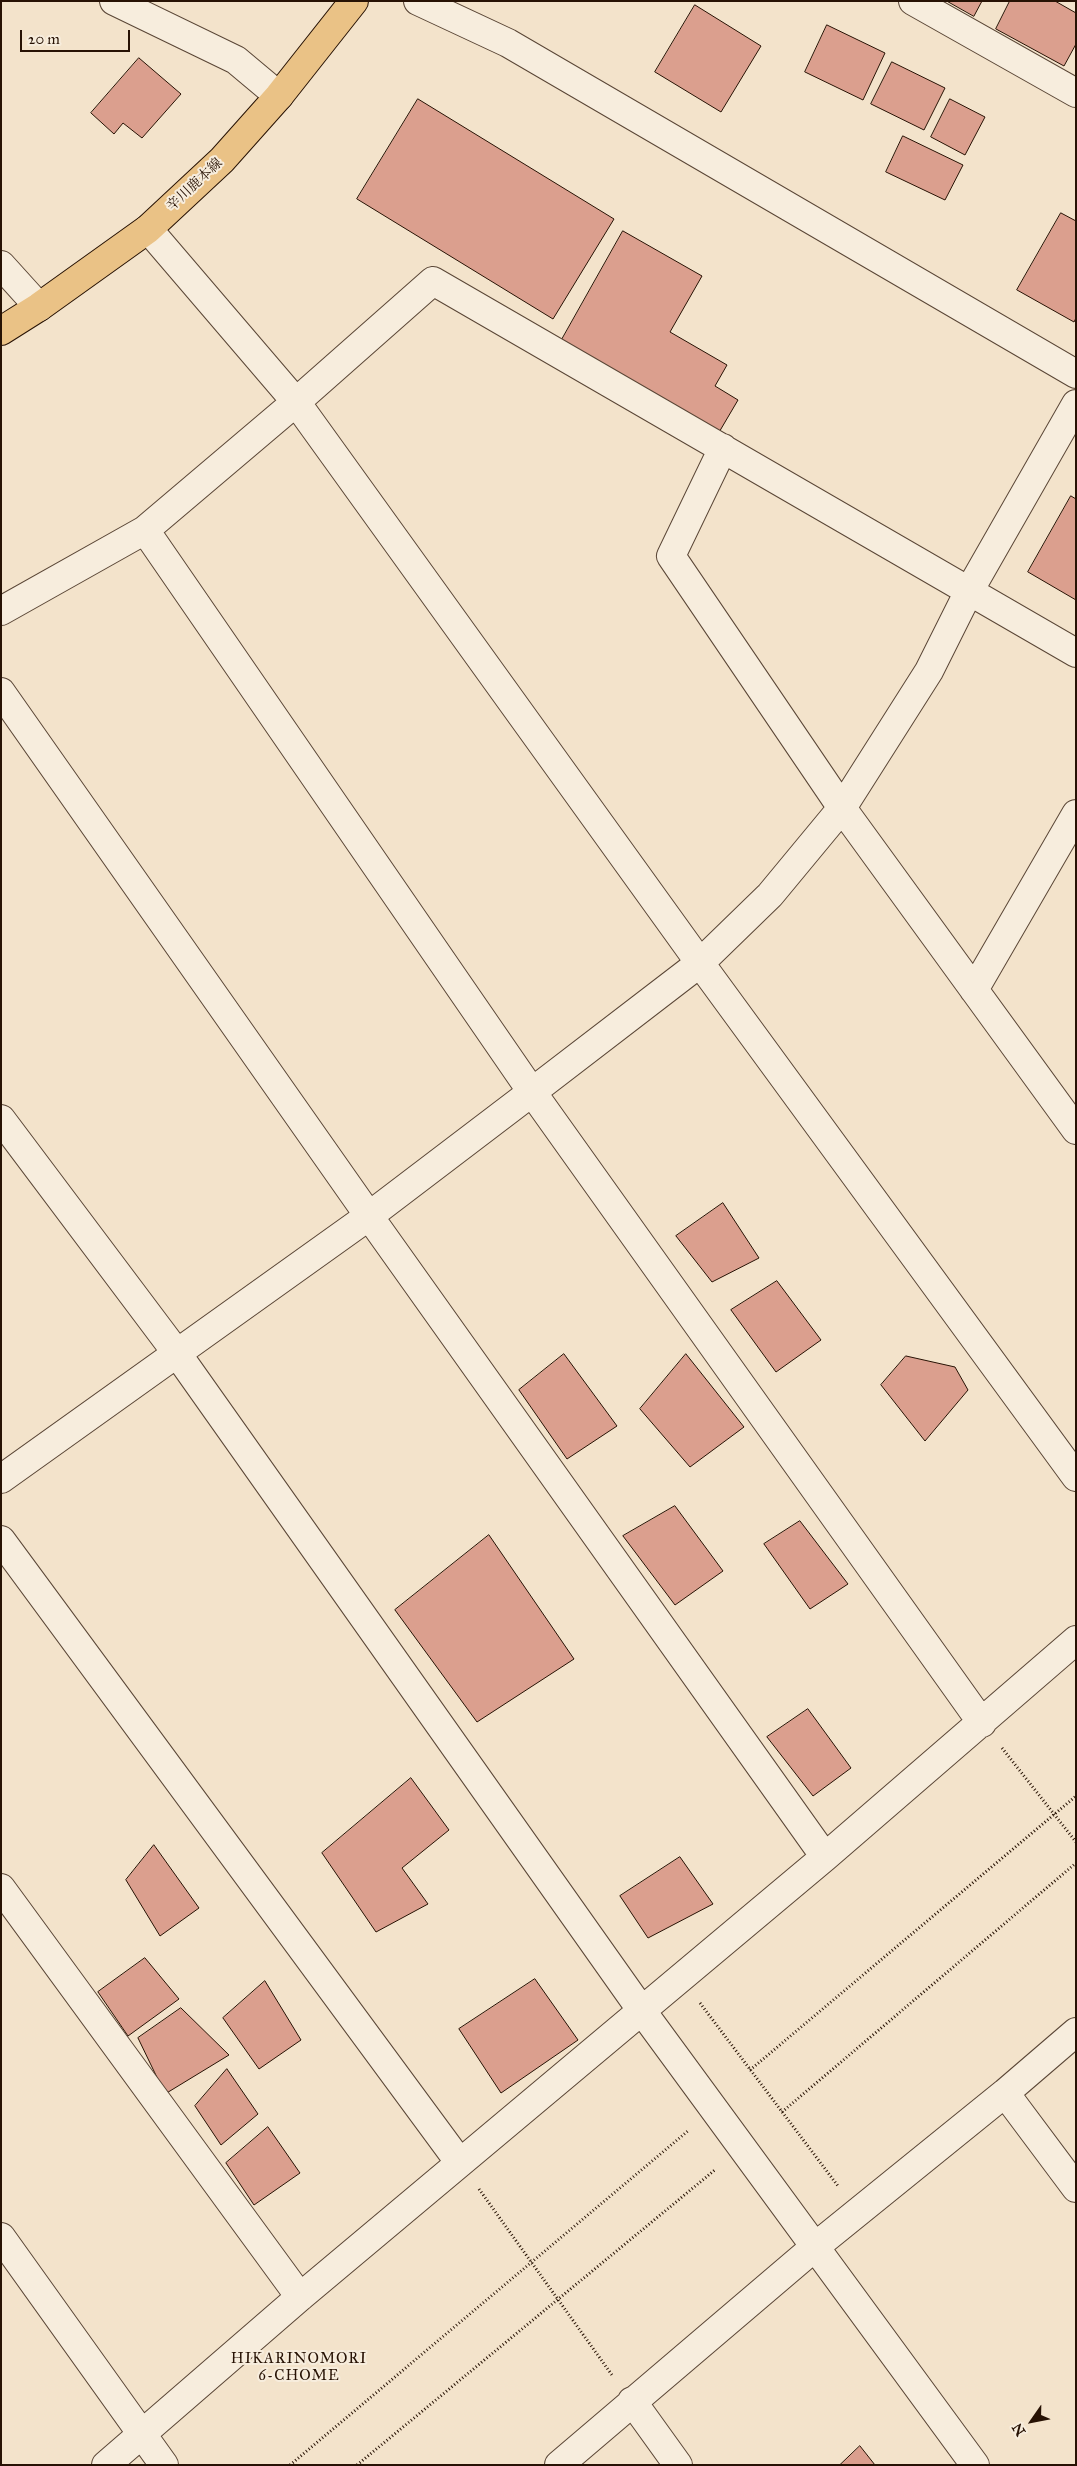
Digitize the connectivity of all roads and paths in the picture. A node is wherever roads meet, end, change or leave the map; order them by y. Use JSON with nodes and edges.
{"nodes":[{"id":1,"x":114,"y":1,"type":"edge"},
{"id":2,"x":354,"y":1,"type":"edge"},
{"id":3,"x":418,"y":1,"type":"edge"},
{"id":4,"x":913,"y":1,"type":"edge"},
{"id":5,"x":1074,"y":89,"type":"edge"},
{"id":6,"x":279,"y":96,"type":"junction"},
{"id":7,"x":148,"y":229,"type":"junction"},
{"id":8,"x":1,"y":266,"type":"edge"},
{"id":9,"x":39,"y":307,"type":"junction"},
{"id":10,"x":1,"y":331,"type":"edge"},
{"id":11,"x":1076,"y":374,"type":"edge"},
{"id":12,"x":296,"y":402,"type":"junction"},
{"id":13,"x":1076,"y":404,"type":"edge"},
{"id":14,"x":723,"y":448,"type":"junction"},
{"id":15,"x":146,"y":530,"type":"junction"},
{"id":16,"x":968,"y":592,"type":"junction"},
{"id":17,"x":1,"y":611,"type":"edge"},
{"id":18,"x":1076,"y":653,"type":"edge"},
{"id":19,"x":1,"y":692,"type":"edge"},
{"id":20,"x":842,"y":808,"type":"junction"},
{"id":21,"x":1076,"y":814,"type":"edge"},
{"id":22,"x":700,"y":963,"type":"junction"},
{"id":23,"x":974,"y":990,"type":"junction"},
{"id":24,"x":532,"y":1092,"type":"junction"},
{"id":25,"x":1,"y":1119,"type":"edge"},
{"id":26,"x":1076,"y":1130,"type":"edge"},
{"id":27,"x":368,"y":1216,"type":"junction"},
{"id":28,"x":176,"y":1352,"type":"junction"},
{"id":29,"x":1076,"y":1477,"type":"edge"},
{"id":30,"x":1,"y":1479,"type":"edge"},
{"id":31,"x":1,"y":1540,"type":"edge"},
{"id":32,"x":1076,"y":1640,"type":"edge"},
{"id":33,"x":982,"y":1722,"type":"junction"},
{"id":34,"x":1076,"y":1796,"type":"edge"},
{"id":35,"x":1054,"y":1814,"type":"junction"},
{"id":36,"x":1076,"y":1842,"type":"edge"},
{"id":37,"x":825,"y":1857,"type":"junction"},
{"id":38,"x":1076,"y":1863,"type":"edge"},
{"id":39,"x":1,"y":1888,"type":"edge"},
{"id":40,"x":682,"y":1978,"type":"junction"},
{"id":41,"x":642,"y":2011,"type":"junction"},
{"id":42,"x":1076,"y":2032,"type":"edge"},
{"id":43,"x":750,"y":2070,"type":"junction"},
{"id":44,"x":1005,"y":2093,"type":"junction"},
{"id":45,"x":782,"y":2112,"type":"junction"},
{"id":46,"x":688,"y":2130,"type":"dead end"},
{"id":47,"x":460,"y":2163,"type":"junction"},
{"id":48,"x":717,"y":2169,"type":"dead end"},
{"id":49,"x":1076,"y":2188,"type":"edge"},
{"id":50,"x":858,"y":2212,"type":"junction"},
{"id":51,"x":1,"y":2237,"type":"edge"},
{"id":52,"x":816,"y":2246,"type":"junction"},
{"id":53,"x":531,"y":2262,"type":"junction"},
{"id":54,"x":300,"y":2297,"type":"junction"},
{"id":55,"x":558,"y":2299,"type":"junction"},
{"id":56,"x":632,"y":2402,"type":"junction"},
{"id":57,"x":142,"y":2434,"type":"junction"},
{"id":58,"x":106,"y":2465,"type":"edge"},
{"id":59,"x":164,"y":2465,"type":"edge"},
{"id":60,"x":290,"y":2465,"type":"edge"},
{"id":61,"x":357,"y":2465,"type":"edge"},
{"id":62,"x":559,"y":2465,"type":"edge"},
{"id":63,"x":678,"y":2465,"type":"edge"},
{"id":64,"x":975,"y":2465,"type":"edge"}],
"edges":[{"from":1,"to":6,"type":"street"},
{"from":2,"to":6,"type":"main road","name":"辛川鹿本線"},
{"from":3,"to":11,"type":"street"},
{"from":4,"to":5,"type":"street"},
{"from":6,"to":7,"type":"main road","name":"辛川鹿本線"},
{"from":7,"to":9,"type":"main road","name":"辛川鹿本線"},
{"from":7,"to":12,"type":"street"},
{"from":8,"to":9,"type":"street"},
{"from":9,"to":10,"type":"main road","name":"辛川鹿本線"},
{"from":12,"to":14,"type":"street"},
{"from":12,"to":15,"type":"street"},
{"from":12,"to":22,"type":"street"},
{"from":13,"to":16,"type":"street"},
{"from":14,"to":16,"type":"street"},
{"from":14,"to":20,"type":"street"},
{"from":15,"to":17,"type":"street"},
{"from":15,"to":24,"type":"street"},
{"from":16,"to":18,"type":"street"},
{"from":16,"to":20,"type":"street"},
{"from":19,"to":27,"type":"street"},
{"from":20,"to":22,"type":"street"},
{"from":20,"to":23,"type":"street"},
{"from":21,"to":23,"type":"street"},
{"from":22,"to":24,"type":"street"},
{"from":22,"to":29,"type":"street"},
{"from":23,"to":26,"type":"street"},
{"from":24,"to":27,"type":"street"},
{"from":24,"to":33,"type":"street"},
{"from":25,"to":28,"type":"street"},
{"from":27,"to":28,"type":"street"},
{"from":27,"to":37,"type":"street"},
{"from":28,"to":30,"type":"street"},
{"from":28,"to":41,"type":"street"},
{"from":31,"to":47,"type":"street"},
{"from":32,"to":33,"type":"street"},
{"from":33,"to":35,"type":"path"},
{"from":33,"to":37,"type":"street"},
{"from":34,"to":35,"type":"path"},
{"from":35,"to":36,"type":"path"},
{"from":35,"to":43,"type":"path"},
{"from":37,"to":40,"type":"street"},
{"from":38,"to":45,"type":"path"},
{"from":39,"to":54,"type":"street"},
{"from":40,"to":41,"type":"street"},
{"from":40,"to":43,"type":"path"},
{"from":41,"to":47,"type":"street"},
{"from":41,"to":52,"type":"street"},
{"from":42,"to":44,"type":"street"},
{"from":43,"to":45,"type":"path"},
{"from":44,"to":49,"type":"street"},
{"from":44,"to":50,"type":"street"},
{"from":45,"to":50,"type":"path"},
{"from":46,"to":53,"type":"path"},
{"from":47,"to":53,"type":"path"},
{"from":47,"to":54,"type":"street"},
{"from":48,"to":55,"type":"path"},
{"from":50,"to":52,"type":"street"},
{"from":51,"to":57,"type":"street"},
{"from":52,"to":56,"type":"street"},
{"from":52,"to":64,"type":"street"},
{"from":53,"to":55,"type":"path"},
{"from":53,"to":60,"type":"path"},
{"from":54,"to":57,"type":"street"},
{"from":55,"to":56,"type":"path"},
{"from":55,"to":61,"type":"path"},
{"from":56,"to":62,"type":"street"},
{"from":56,"to":63,"type":"street"},
{"from":57,"to":58,"type":"street"},
{"from":57,"to":59,"type":"street"}]}
